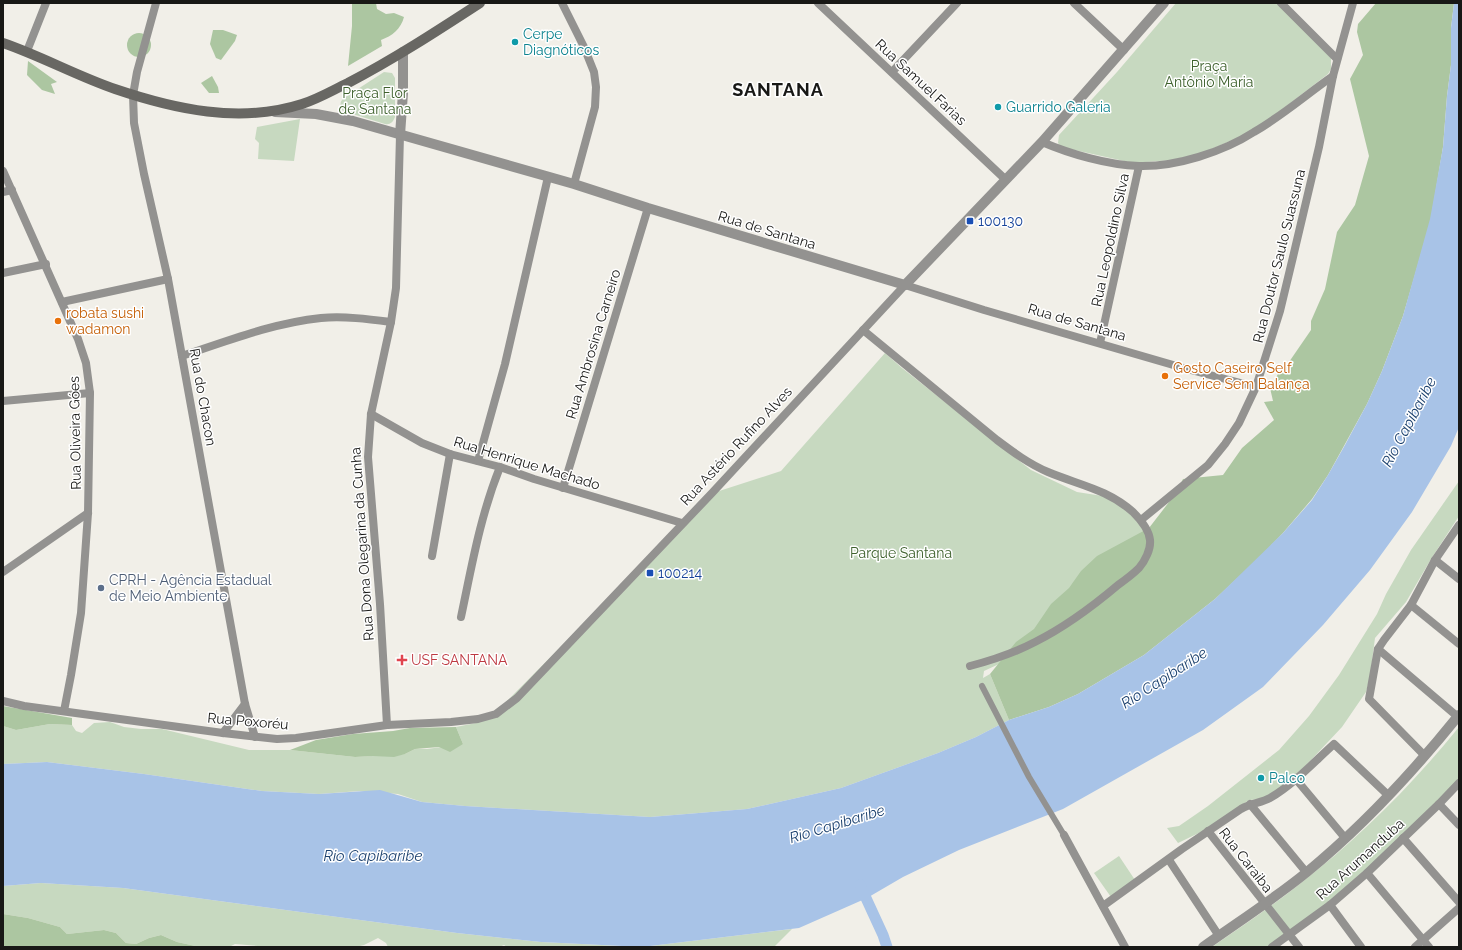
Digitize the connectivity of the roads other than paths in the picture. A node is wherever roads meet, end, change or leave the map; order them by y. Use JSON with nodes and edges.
{"nodes":[{"id":1,"x":46,"y":3,"type":"edge"},
{"id":2,"x":156,"y":3,"type":"edge"},
{"id":3,"x":480,"y":3,"type":"edge"},
{"id":4,"x":562,"y":3,"type":"edge"},
{"id":5,"x":818,"y":3,"type":"edge"},
{"id":6,"x":957,"y":3,"type":"edge"},
{"id":7,"x":1074,"y":3,"type":"edge"},
{"id":8,"x":1164,"y":3,"type":"edge"},
{"id":9,"x":1281,"y":3,"type":"edge"},
{"id":10,"x":1353,"y":3,"type":"edge"},
{"id":11,"x":3,"y":43,"type":"edge"},
{"id":12,"x":1124,"y":50,"type":"junction"},
{"id":13,"x":27,"y":51,"type":"junction"},
{"id":14,"x":403,"y":52,"type":"junction"},
{"id":15,"x":1337,"y":59,"type":"junction"},
{"id":16,"x":892,"y":72,"type":"junction"},
{"id":17,"x":1333,"y":76,"type":"junction"},
{"id":18,"x":133,"y":95,"type":"junction"},
{"id":19,"x":268,"y":111,"type":"junction"},
{"id":20,"x":400,"y":135,"type":"junction"},
{"id":21,"x":1042,"y":142,"type":"junction"},
{"id":22,"x":1139,"y":166,"type":"junction"},
{"id":23,"x":3,"y":171,"type":"edge"},
{"id":24,"x":548,"y":177,"type":"junction"},
{"id":25,"x":1006,"y":180,"type":"junction"},
{"id":26,"x":574,"y":184,"type":"junction"},
{"id":27,"x":12,"y":190,"type":"junction"},
{"id":28,"x":3,"y":192,"type":"edge"},
{"id":29,"x":648,"y":208,"type":"junction"},
{"id":30,"x":46,"y":264,"type":"junction"},
{"id":31,"x":3,"y":273,"type":"edge"},
{"id":32,"x":168,"y":279,"type":"junction"},
{"id":33,"x":905,"y":285,"type":"junction"},
{"id":34,"x":62,"y":302,"type":"junction"},
{"id":35,"x":391,"y":322,"type":"junction"},
{"id":36,"x":863,"y":330,"type":"junction"},
{"id":37,"x":1100,"y":343,"type":"junction"},
{"id":38,"x":182,"y":356,"type":"junction"},
{"id":39,"x":1256,"y":387,"type":"junction"},
{"id":40,"x":90,"y":393,"type":"junction"},
{"id":41,"x":3,"y":401,"type":"edge"},
{"id":42,"x":371,"y":414,"type":"junction"},
{"id":43,"x":450,"y":454,"type":"junction"},
{"id":44,"x":478,"y":461,"type":"junction"},
{"id":45,"x":500,"y":467,"type":"junction"},
{"id":46,"x":564,"y":488,"type":"junction"},
{"id":47,"x":88,"y":513,"type":"junction"},
{"id":48,"x":1140,"y":520,"type":"junction"},
{"id":49,"x":682,"y":523,"type":"junction"},
{"id":50,"x":1459,"y":525,"type":"edge"},
{"id":51,"x":432,"y":556,"type":"dead end"},
{"id":52,"x":1435,"y":560,"type":"junction"},
{"id":53,"x":3,"y":572,"type":"edge"},
{"id":54,"x":1459,"y":579,"type":"edge"},
{"id":55,"x":1411,"y":605,"type":"junction"},
{"id":56,"x":461,"y":617,"type":"dead end"},
{"id":57,"x":1459,"y":644,"type":"edge"},
{"id":58,"x":1378,"y":649,"type":"junction"},
{"id":59,"x":970,"y":666,"type":"dead end"},
{"id":60,"x":982,"y":686,"type":"dead end"},
{"id":61,"x":3,"y":702,"type":"edge"},
{"id":62,"x":245,"y":704,"type":"junction"},
{"id":63,"x":64,"y":711,"type":"junction"},
{"id":64,"x":1458,"y":716,"type":"edge"},
{"id":65,"x":478,"y":719,"type":"joint"},
{"id":66,"x":387,"y":725,"type":"junction"},
{"id":67,"x":223,"y":733,"type":"junction"},
{"id":68,"x":256,"y":737,"type":"junction"},
{"id":69,"x":1424,"y":755,"type":"junction"},
{"id":70,"x":1295,"y":778,"type":"junction"},
{"id":71,"x":1459,"y":783,"type":"edge"},
{"id":72,"x":1389,"y":796,"type":"junction"},
{"id":73,"x":1250,"y":804,"type":"junction"},
{"id":74,"x":1440,"y":804,"type":"junction"},
{"id":75,"x":1459,"y":825,"type":"edge"},
{"id":76,"x":1208,"y":831,"type":"junction"},
{"id":77,"x":1064,"y":834,"type":"joint"},
{"id":78,"x":1345,"y":838,"type":"junction"},
{"id":79,"x":1403,"y":838,"type":"junction"},
{"id":80,"x":1168,"y":860,"type":"junction"},
{"id":81,"x":1306,"y":872,"type":"junction"},
{"id":82,"x":1367,"y":873,"type":"junction"},
{"id":83,"x":1459,"y":902,"type":"edge"},
{"id":84,"x":1264,"y":904,"type":"junction"},
{"id":85,"x":1330,"y":905,"type":"junction"},
{"id":86,"x":1103,"y":906,"type":"junction"},
{"id":87,"x":1459,"y":908,"type":"edge"},
{"id":88,"x":1289,"y":935,"type":"junction"},
{"id":89,"x":1219,"y":936,"type":"junction"},
{"id":90,"x":1423,"y":940,"type":"junction"},
{"id":91,"x":1125,"y":947,"type":"edge"},
{"id":92,"x":1203,"y":947,"type":"edge"},
{"id":93,"x":1272,"y":947,"type":"edge"},
{"id":94,"x":1299,"y":947,"type":"edge"},
{"id":95,"x":1361,"y":947,"type":"edge"},
{"id":96,"x":1415,"y":947,"type":"edge"},
{"id":97,"x":1429,"y":947,"type":"edge"}],
"edges":[{"from":1,"to":13,"type":"street"},
{"from":2,"to":18,"type":"street","name":"Rua do Chacon"},
{"from":3,"to":14,"type":"main road"},
{"from":4,"to":26,"type":"street"},
{"from":5,"to":16,"type":"street","name":"Rua Samuel Farias"},
{"from":6,"to":16,"type":"street"},
{"from":7,"to":12,"type":"street"},
{"from":8,"to":12,"type":"street","name":"Rua Astério Rufino Alves"},
{"from":9,"to":15,"type":"street"},
{"from":10,"to":15,"type":"street","name":"Rua Doutor Saulo Suassuna"},
{"from":11,"to":13,"type":"main road"},
{"from":12,"to":21,"type":"street","name":"Rua Astério Rufino Alves"},
{"from":13,"to":18,"type":"main road"},
{"from":14,"to":19,"type":"main road"},
{"from":14,"to":20,"type":"street","name":"Rua Dona Olegarina da Cunha"},
{"from":15,"to":17,"type":"street","name":"Rua Doutor Saulo Suassuna"},
{"from":16,"to":25,"type":"street","name":"Rua Samuel Farias"},
{"from":17,"to":22,"type":"street"},
{"from":17,"to":39,"type":"street","name":"Rua Doutor Saulo Suassuna"},
{"from":18,"to":19,"type":"main road"},
{"from":18,"to":32,"type":"street","name":"Rua do Chacon"},
{"from":19,"to":20,"type":"street","name":"Rua de Santana"},
{"from":20,"to":24,"type":"street","name":"Rua de Santana"},
{"from":20,"to":35,"type":"street","name":"Rua Dona Olegarina da Cunha"},
{"from":21,"to":22,"type":"street"},
{"from":21,"to":25,"type":"street","name":"Rua Astério Rufino Alves"},
{"from":22,"to":37,"type":"street","name":"Rua Leopoldino Silva"},
{"from":23,"to":27,"type":"street","name":"Rua Oliveira Góes"},
{"from":24,"to":26,"type":"street","name":"Rua de Santana"},
{"from":24,"to":44,"type":"street"},
{"from":25,"to":33,"type":"street","name":"Rua Astério Rufino Alves"},
{"from":26,"to":29,"type":"street","name":"Rua de Santana"},
{"from":27,"to":28,"type":"street"},
{"from":27,"to":30,"type":"street","name":"Rua Oliveira Góes"},
{"from":29,"to":33,"type":"street","name":"Rua de Santana"},
{"from":29,"to":46,"type":"street","name":"Rua Ambrosina Carneiro"},
{"from":30,"to":31,"type":"street"},
{"from":30,"to":34,"type":"street","name":"Rua Oliveira Góes"},
{"from":32,"to":34,"type":"street"},
{"from":32,"to":38,"type":"street","name":"Rua do Chacon"},
{"from":33,"to":36,"type":"street","name":"Rua Astério Rufino Alves"},
{"from":33,"to":37,"type":"street","name":"Rua de Santana"},
{"from":34,"to":40,"type":"street","name":"Rua Oliveira Góes"},
{"from":35,"to":38,"type":"street"},
{"from":35,"to":42,"type":"street","name":"Rua Dona Olegarina da Cunha"},
{"from":36,"to":48,"type":"street"},
{"from":36,"to":49,"type":"street","name":"Rua Astério Rufino Alves"},
{"from":37,"to":39,"type":"street","name":"Rua de Santana"},
{"from":38,"to":62,"type":"street","name":"Rua do Chacon"},
{"from":39,"to":48,"type":"street","name":"Rua Doutor Saulo Suassuna"},
{"from":40,"to":41,"type":"street"},
{"from":40,"to":47,"type":"street","name":"Rua Oliveira Góes"},
{"from":42,"to":43,"type":"street","name":"Rua Henrique Machado"},
{"from":42,"to":66,"type":"street","name":"Rua Dona Olegarina da Cunha"},
{"from":43,"to":44,"type":"street","name":"Rua Henrique Machado"},
{"from":43,"to":51,"type":"street"},
{"from":44,"to":45,"type":"street","name":"Rua Henrique Machado"},
{"from":45,"to":46,"type":"street","name":"Rua Henrique Machado"},
{"from":45,"to":56,"type":"street"},
{"from":46,"to":49,"type":"street","name":"Rua Henrique Machado"},
{"from":47,"to":53,"type":"street"},
{"from":47,"to":63,"type":"street","name":"Rua Oliveira Góes"},
{"from":48,"to":59,"type":"street"},
{"from":49,"to":65,"type":"street","name":"Rua Astério Rufino Alves"},
{"from":50,"to":52,"type":"street"},
{"from":52,"to":54,"type":"street"},
{"from":52,"to":55,"type":"street"},
{"from":55,"to":57,"type":"street"},
{"from":55,"to":58,"type":"street"},
{"from":58,"to":64,"type":"street"},
{"from":58,"to":69,"type":"street"},
{"from":60,"to":77,"type":"street"},
{"from":61,"to":63,"type":"street","name":"Rua Poxoréu"},
{"from":62,"to":67,"type":"street"},
{"from":62,"to":68,"type":"street","name":"Rua do Chacon"},
{"from":63,"to":67,"type":"street","name":"Rua Poxoréu"},
{"from":64,"to":69,"type":"street"},
{"from":65,"to":66,"type":"street","name":"Rua Poxoréu"},
{"from":66,"to":68,"type":"street","name":"Rua Poxoréu"},
{"from":67,"to":68,"type":"street","name":"Rua Poxoréu"},
{"from":69,"to":72,"type":"street"},
{"from":70,"to":72,"type":"street"},
{"from":70,"to":73,"type":"street"},
{"from":70,"to":78,"type":"street"},
{"from":71,"to":74,"type":"street","name":"Rua Arumanduba"},
{"from":72,"to":78,"type":"street"},
{"from":73,"to":76,"type":"street"},
{"from":73,"to":81,"type":"street"},
{"from":74,"to":75,"type":"street"},
{"from":74,"to":79,"type":"street","name":"Rua Arumanduba"},
{"from":76,"to":80,"type":"street"},
{"from":76,"to":84,"type":"street","name":"Rua Caraiba"},
{"from":77,"to":86,"type":"street"},
{"from":78,"to":81,"type":"street"},
{"from":79,"to":82,"type":"street","name":"Rua Arumanduba"},
{"from":79,"to":83,"type":"street"},
{"from":80,"to":86,"type":"street"},
{"from":80,"to":89,"type":"street"},
{"from":81,"to":84,"type":"street"},
{"from":82,"to":85,"type":"street","name":"Rua Arumanduba"},
{"from":82,"to":90,"type":"street"},
{"from":84,"to":88,"type":"street","name":"Rua Caraiba"},
{"from":84,"to":89,"type":"street"},
{"from":85,"to":88,"type":"street","name":"Rua Arumanduba"},
{"from":85,"to":95,"type":"street"},
{"from":86,"to":91,"type":"street"},
{"from":87,"to":90,"type":"street"},
{"from":88,"to":93,"type":"street","name":"Rua Arumanduba"},
{"from":88,"to":94,"type":"street","name":"Rua Caraiba"},
{"from":89,"to":92,"type":"street"},
{"from":90,"to":96,"type":"street"},
{"from":90,"to":97,"type":"street"}]}
